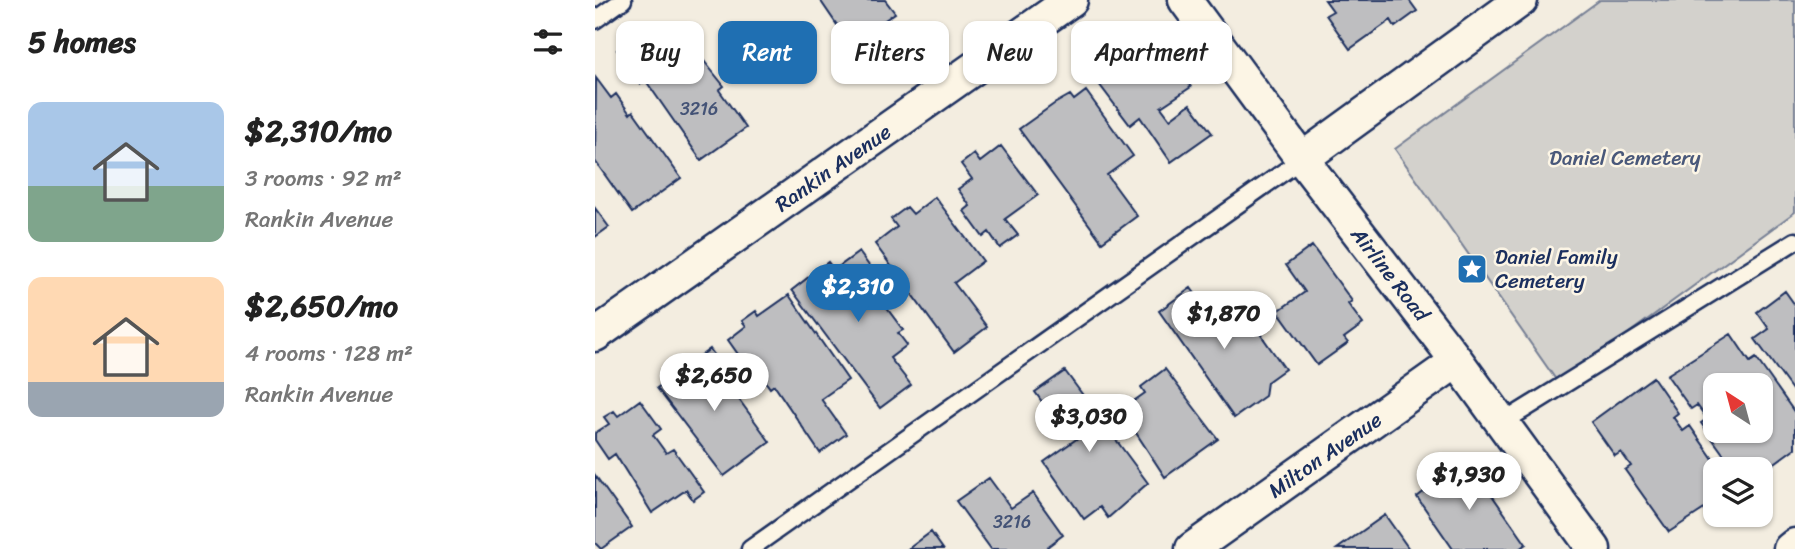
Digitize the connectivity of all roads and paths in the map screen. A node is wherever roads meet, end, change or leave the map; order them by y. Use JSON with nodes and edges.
{"nodes":[{"id":1,"x":623,"y":0,"type":"edge"},
{"id":2,"x":1071,"y":0,"type":"edge"},
{"id":3,"x":1185,"y":0,"type":"edge"},
{"id":4,"x":1521,"y":0,"type":"edge"},
{"id":5,"x":595,"y":20,"type":"edge"},
{"id":6,"x":1302,"y":159,"type":"junction"},
{"id":7,"x":1795,"y":241,"type":"edge"},
{"id":8,"x":595,"y":335,"type":"edge"},
{"id":9,"x":1457,"y":361,"type":"junction"},
{"id":10,"x":1502,"y":423,"type":"junction"},
{"id":11,"x":1795,"y":545,"type":"edge"},
{"id":12,"x":750,"y":549,"type":"edge"},
{"id":13,"x":1192,"y":549,"type":"edge"},
{"id":14,"x":1594,"y":549,"type":"edge"},
{"id":15,"x":1790,"y":549,"type":"edge"}],
"edges":[{"from":1,"to":5,"type":"lane"},
{"from":2,"to":8,"type":"street","name":"Rankin Avenue"},
{"from":3,"to":6,"type":"street","name":"Airline Road"},
{"from":4,"to":6,"type":"street"},
{"from":6,"to":9,"type":"street","name":"Airline Road"},
{"from":6,"to":12,"type":"lane"},
{"from":7,"to":10,"type":"lane"},
{"from":9,"to":10,"type":"street","name":"Airline Road"},
{"from":9,"to":13,"type":"street","name":"Milton Avenue"},
{"from":10,"to":14,"type":"street","name":"Airline Road"},
{"from":11,"to":15,"type":"street"}]}
